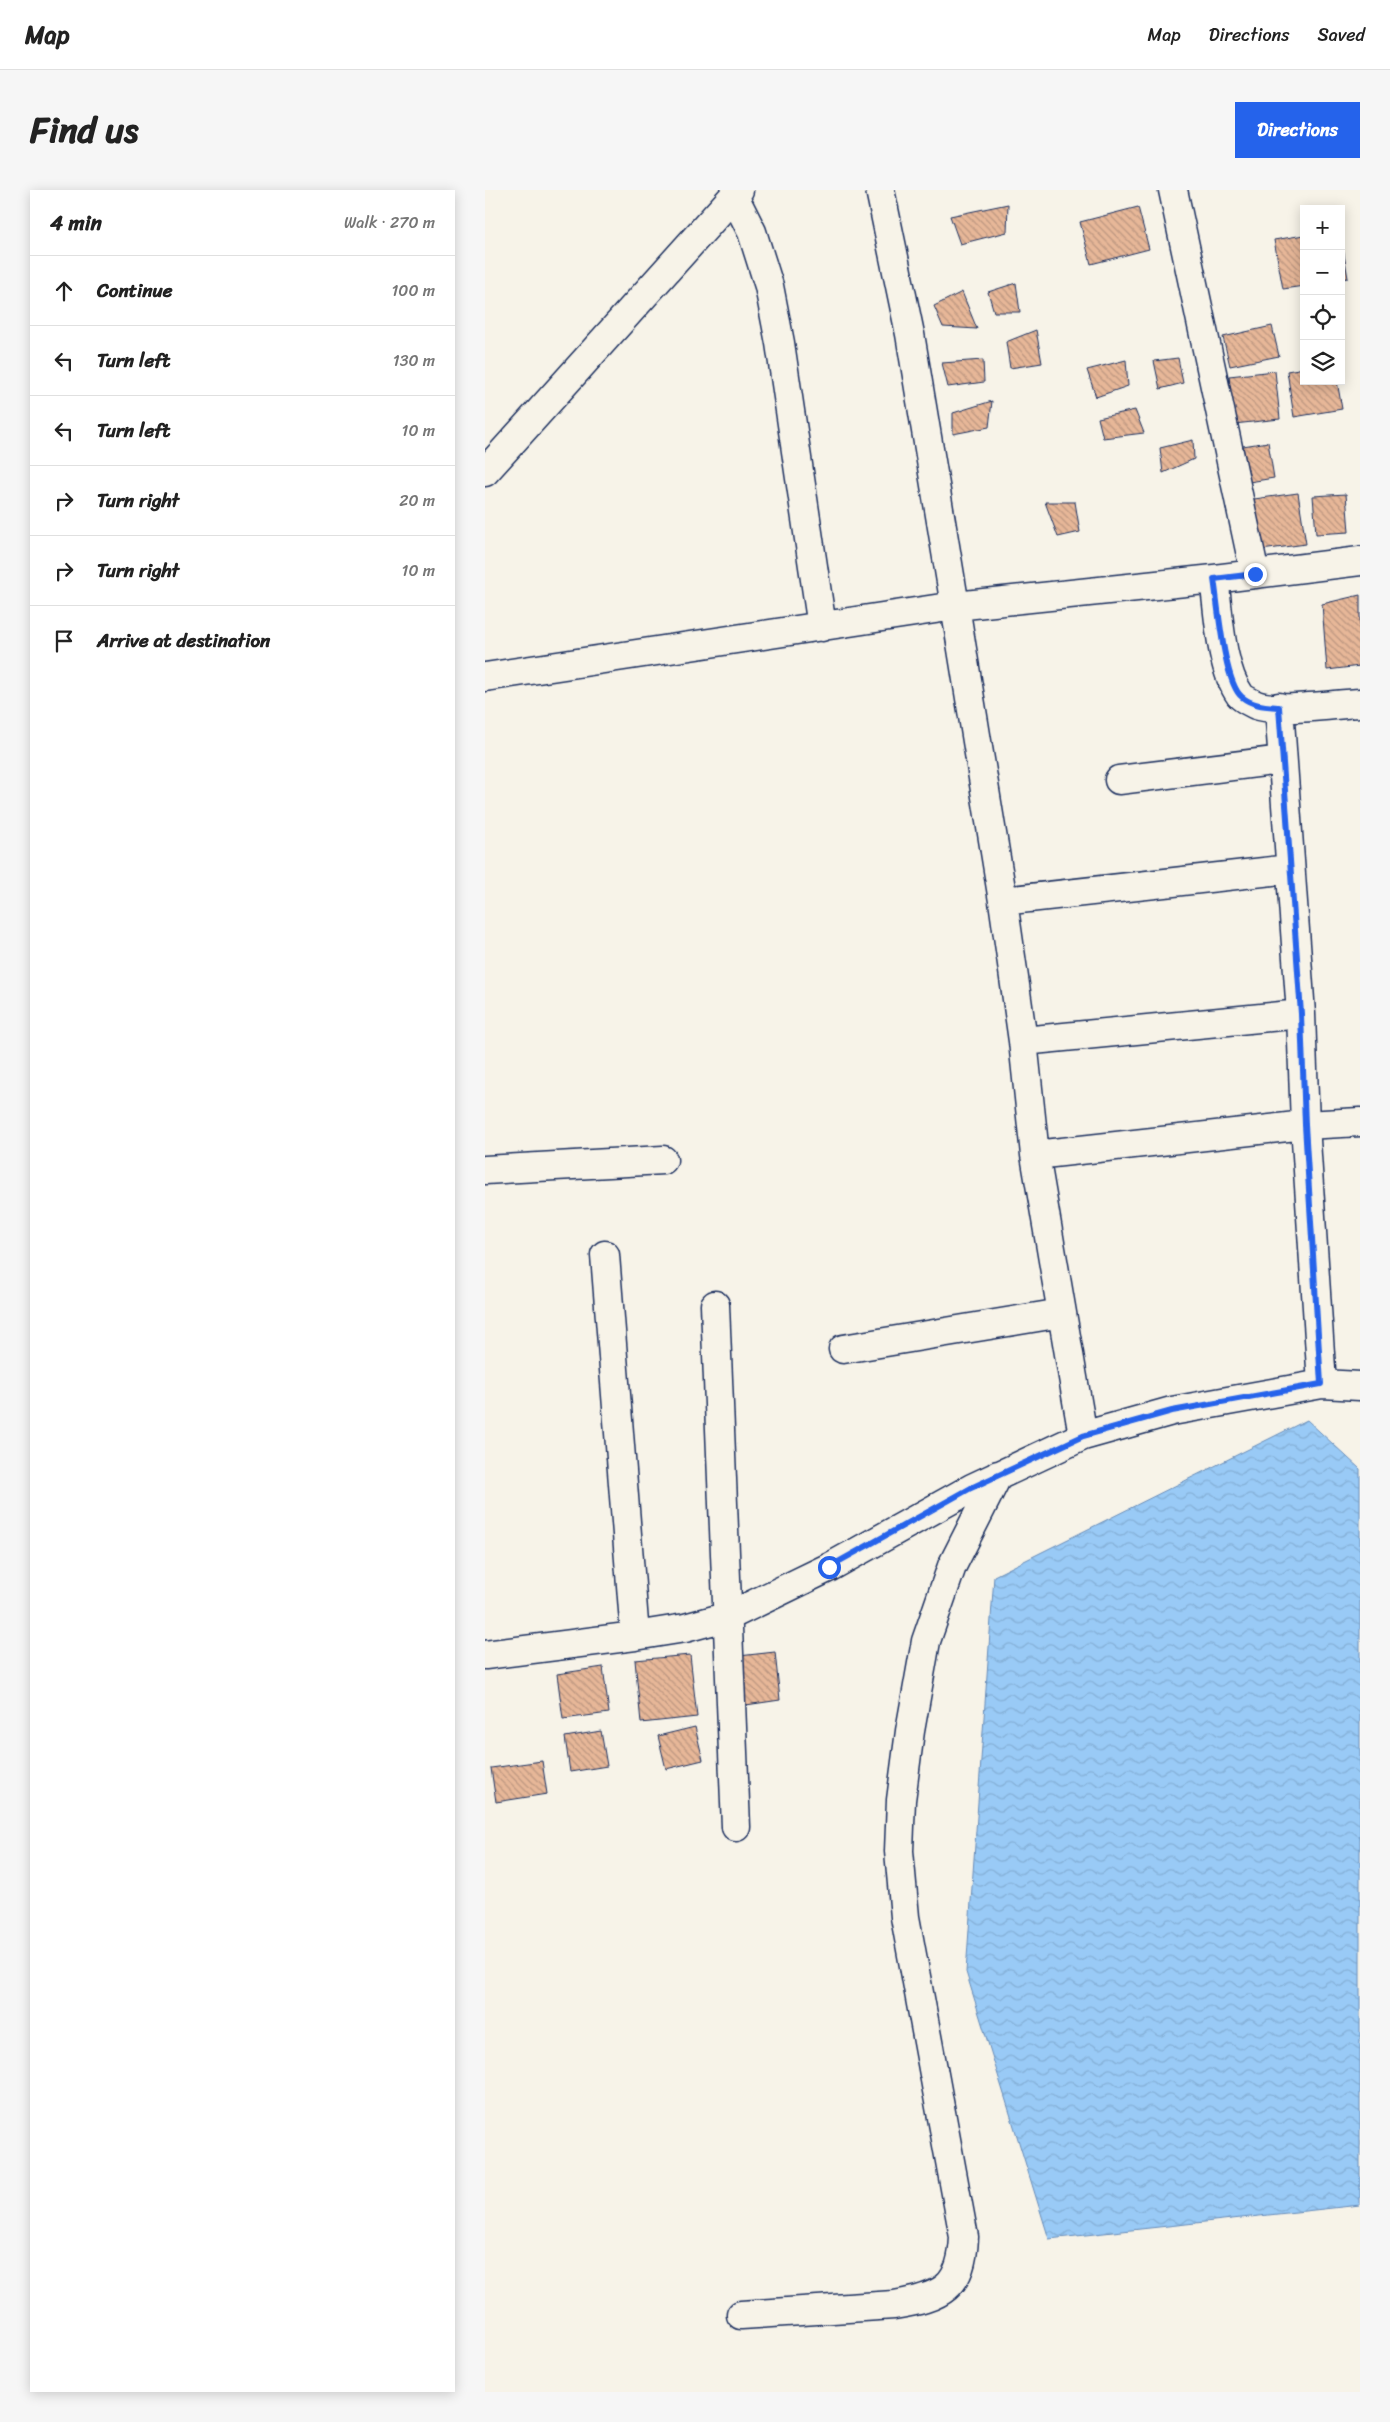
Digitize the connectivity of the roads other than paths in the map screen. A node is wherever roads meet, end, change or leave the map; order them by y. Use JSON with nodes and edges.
{"nodes":[{"id":1,"x":879,"y":190,"type":"edge"},
{"id":2,"x":1173,"y":190,"type":"edge"},
{"id":3,"x":736,"y":193,"type":"edge"},
{"id":4,"x":485,"y":472,"type":"edge"},
{"id":5,"x":1360,"y":561,"type":"edge"},
{"id":6,"x":1255,"y":574,"type":"junction"},
{"id":7,"x":1214,"y":579,"type":"junction"},
{"id":8,"x":955,"y":606,"type":"junction"},
{"id":9,"x":822,"y":627,"type":"junction"},
{"id":10,"x":485,"y":678,"type":"edge"},
{"id":11,"x":1360,"y":703,"type":"edge"},
{"id":12,"x":1279,"y":707,"type":"junction"},
{"id":13,"x":1282,"y":760,"type":"junction"},
{"id":14,"x":1119,"y":780,"type":"dead end"},
{"id":15,"x":1290,"y":869,"type":"junction"},
{"id":16,"x":1003,"y":901,"type":"junction"},
{"id":17,"x":1301,"y":1014,"type":"junction"},
{"id":18,"x":1023,"y":1041,"type":"junction"},
{"id":19,"x":1360,"y":1122,"type":"edge"},
{"id":20,"x":1305,"y":1125,"type":"junction"},
{"id":21,"x":1035,"y":1155,"type":"junction"},
{"id":22,"x":663,"y":1160,"type":"dead end"},
{"id":23,"x":485,"y":1170,"type":"edge"},
{"id":24,"x":605,"y":1255,"type":"dead end"},
{"id":25,"x":715,"y":1305,"type":"dead end"},
{"id":26,"x":1061,"y":1313,"type":"junction"},
{"id":27,"x":843,"y":1349,"type":"dead end"},
{"id":28,"x":1321,"y":1384,"type":"junction"},
{"id":29,"x":1360,"y":1386,"type":"edge"},
{"id":30,"x":1083,"y":1436,"type":"junction"},
{"id":31,"x":998,"y":1475,"type":"junction"},
{"id":32,"x":729,"y":1616,"type":"junction"},
{"id":33,"x":635,"y":1636,"type":"junction"},
{"id":34,"x":485,"y":1655,"type":"edge"},
{"id":35,"x":736,"y":1827,"type":"dead end"},
{"id":36,"x":741,"y":2315,"type":"dead end"}],
"edges":[{"from":1,"to":8,"type":"street"},
{"from":2,"to":6,"type":"street"},
{"from":3,"to":4,"type":"street"},
{"from":3,"to":9,"type":"street"},
{"from":5,"to":6,"type":"street"},
{"from":6,"to":7,"type":"street"},
{"from":7,"to":8,"type":"street"},
{"from":7,"to":12,"type":"street"},
{"from":8,"to":9,"type":"street"},
{"from":8,"to":16,"type":"street"},
{"from":9,"to":10,"type":"street"},
{"from":11,"to":12,"type":"street"},
{"from":12,"to":13,"type":"street"},
{"from":13,"to":14,"type":"street"},
{"from":13,"to":15,"type":"street"},
{"from":15,"to":16,"type":"street"},
{"from":15,"to":17,"type":"street"},
{"from":16,"to":18,"type":"street"},
{"from":17,"to":18,"type":"street"},
{"from":17,"to":20,"type":"street"},
{"from":18,"to":21,"type":"street"},
{"from":19,"to":20,"type":"street"},
{"from":20,"to":21,"type":"street"},
{"from":20,"to":28,"type":"street"},
{"from":21,"to":26,"type":"street"},
{"from":22,"to":23,"type":"street"},
{"from":24,"to":33,"type":"street"},
{"from":25,"to":32,"type":"street"},
{"from":26,"to":27,"type":"street"},
{"from":26,"to":30,"type":"street"},
{"from":28,"to":29,"type":"street"},
{"from":28,"to":30,"type":"street"},
{"from":30,"to":31,"type":"street"},
{"from":31,"to":32,"type":"street"},
{"from":31,"to":36,"type":"street"},
{"from":32,"to":33,"type":"street"},
{"from":32,"to":35,"type":"street"},
{"from":33,"to":34,"type":"street"}]}
